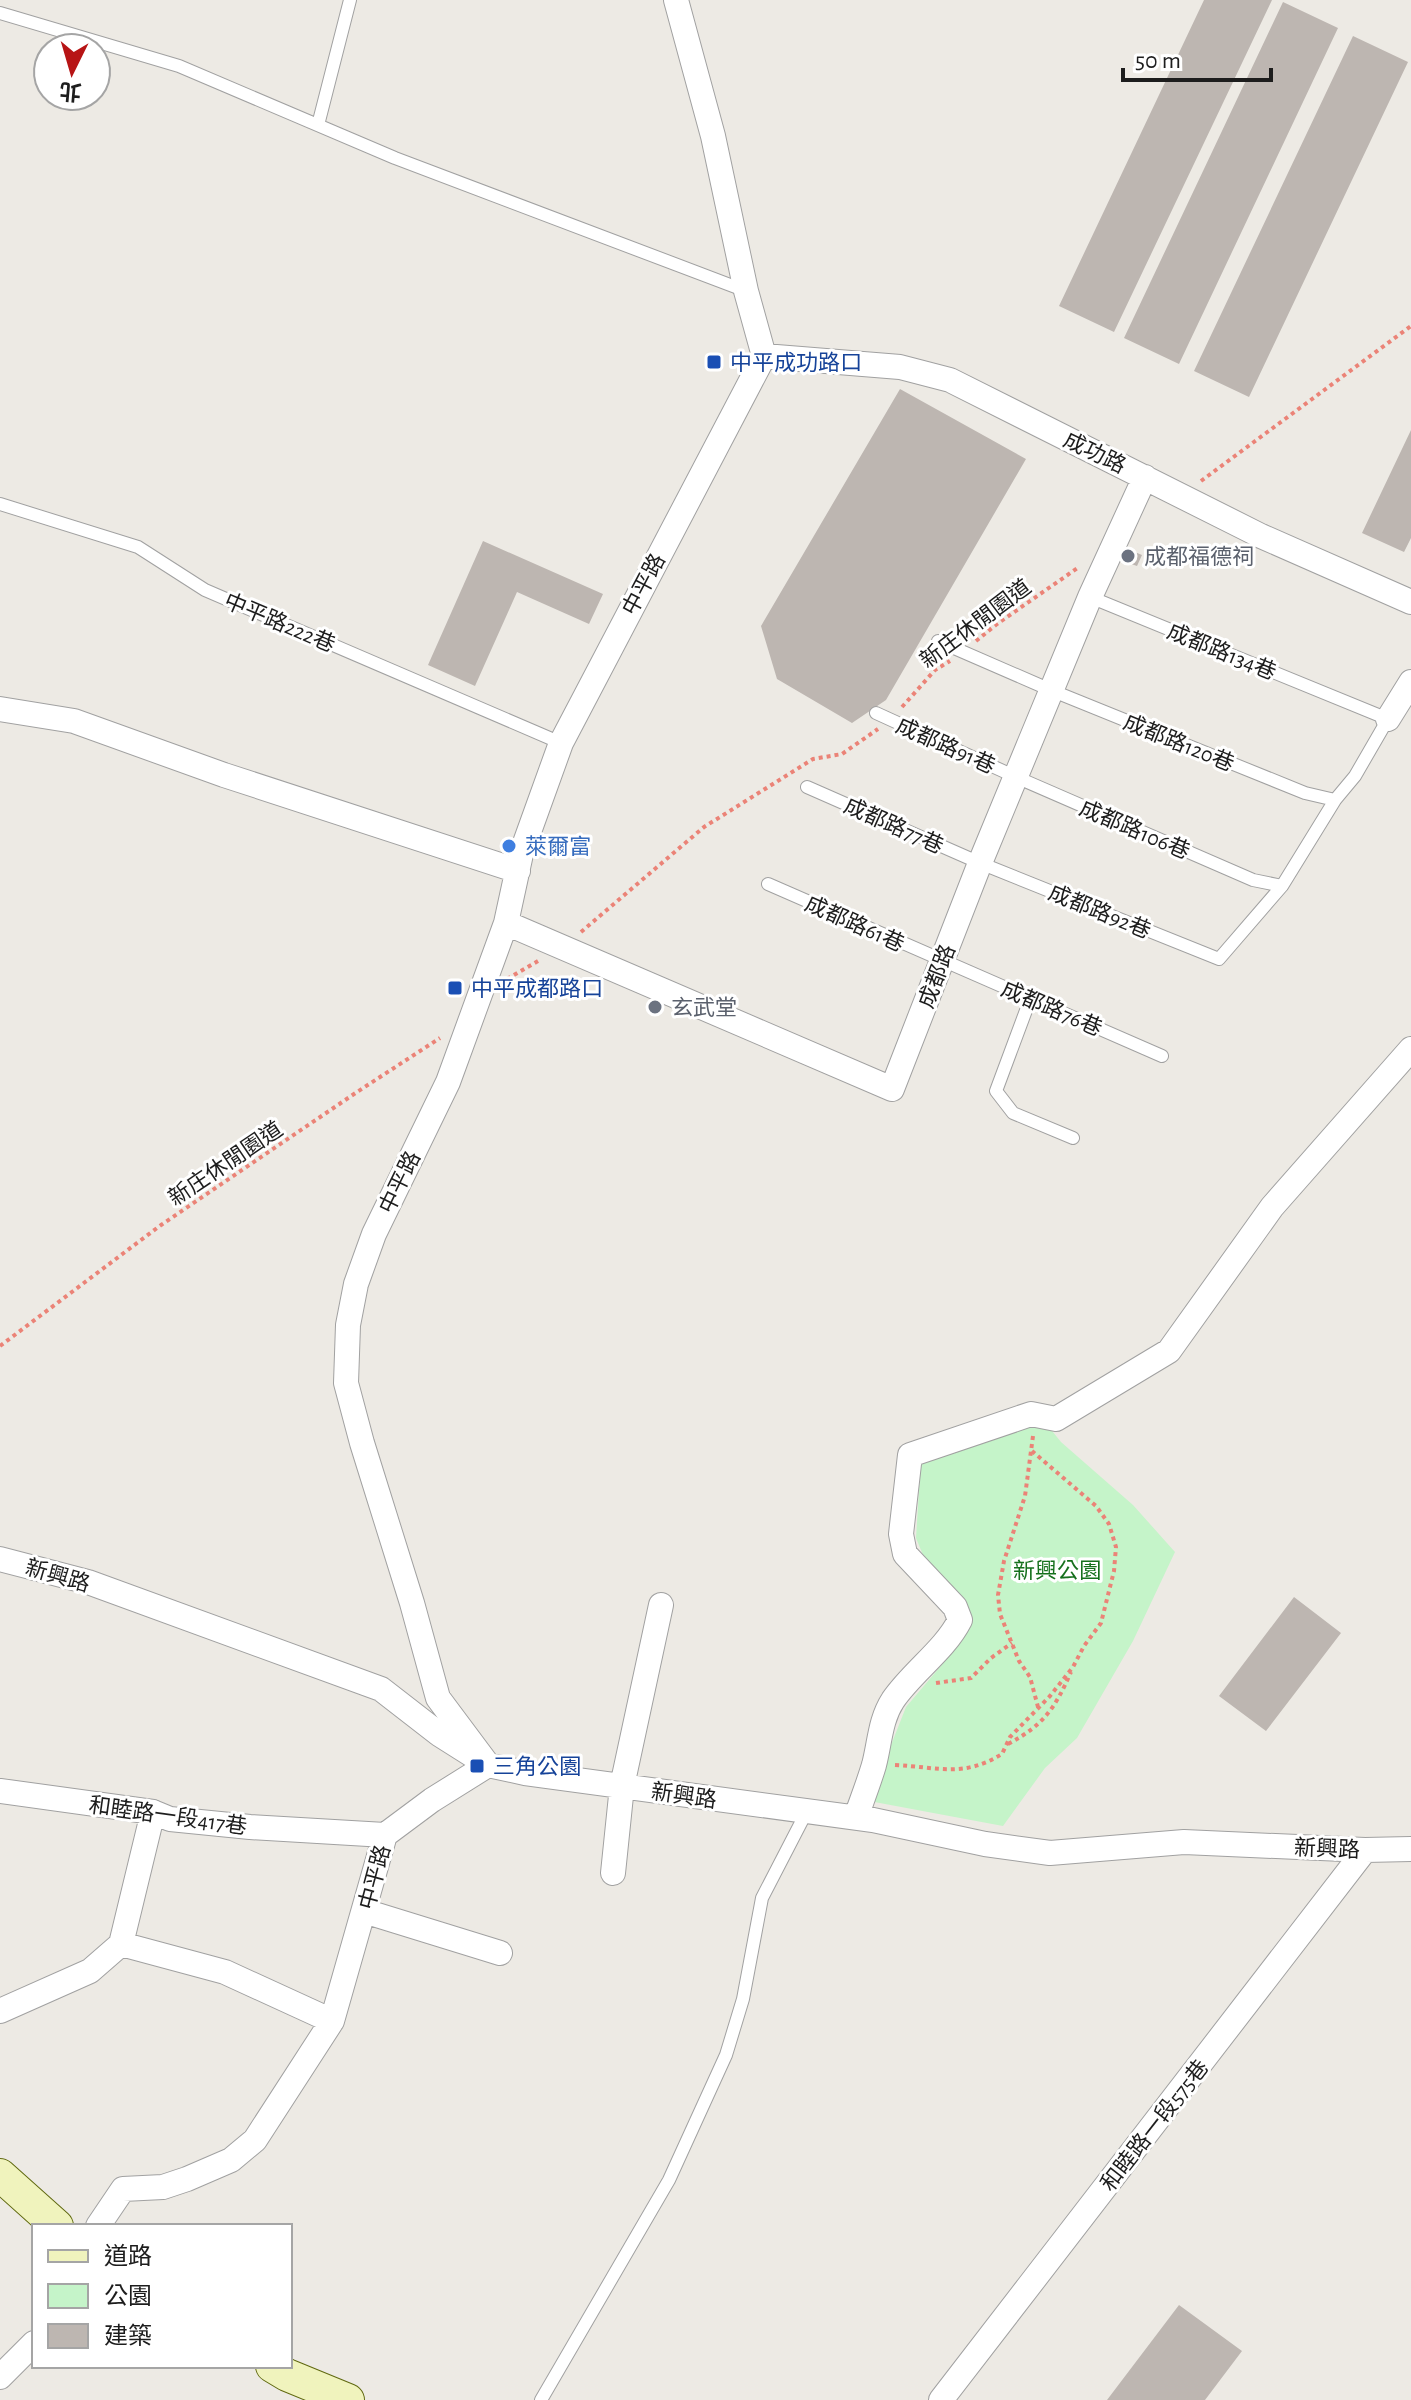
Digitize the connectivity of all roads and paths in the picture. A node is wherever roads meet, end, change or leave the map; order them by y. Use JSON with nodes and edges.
{"nodes":[{"id":1,"x":350,"y":0,"type":"edge"},
{"id":2,"x":676,"y":0,"type":"edge"},
{"id":3,"x":0,"y":13,"type":"edge"},
{"id":4,"x":318,"y":125,"type":"junction"},
{"id":5,"x":746,"y":291,"type":"junction"},
{"id":6,"x":1411,"y":326,"type":"edge"},
{"id":7,"x":764,"y":356,"type":"junction"},
{"id":8,"x":1145,"y":477,"type":"junction"},
{"id":9,"x":1182,"y":496,"type":"junction"},
{"id":10,"x":0,"y":504,"type":"edge"},
{"id":11,"x":1116,"y":540,"type":"junction"},
{"id":12,"x":1090,"y":597,"type":"junction"},
{"id":13,"x":1411,"y":602,"type":"edge"},
{"id":14,"x":938,"y":641,"type":"dead end"},
{"id":15,"x":963,"y":652,"type":"junction"},
{"id":16,"x":1411,"y":682,"type":"edge"},
{"id":17,"x":1053,"y":691,"type":"junction"},
{"id":18,"x":0,"y":709,"type":"edge"},
{"id":19,"x":876,"y":713,"type":"dead end"},
{"id":20,"x":1388,"y":719,"type":"junction"},
{"id":21,"x":891,"y":721,"type":"junction"},
{"id":22,"x":561,"y":743,"type":"junction"},
{"id":23,"x":1016,"y":777,"type":"junction"},
{"id":24,"x":807,"y":787,"type":"dead end"},
{"id":25,"x":1335,"y":800,"type":"junction"},
{"id":26,"x":980,"y":863,"type":"junction"},
{"id":27,"x":518,"y":871,"type":"junction"},
{"id":28,"x":768,"y":884,"type":"dead end"},
{"id":29,"x":1282,"y":886,"type":"junction"},
{"id":30,"x":506,"y":923,"type":"junction"},
{"id":31,"x":564,"y":948,"type":"junction"},
{"id":32,"x":941,"y":961,"type":"junction"},
{"id":33,"x":1031,"y":997,"type":"junction"},
{"id":34,"x":477,"y":1004,"type":"junction"},
{"id":35,"x":1411,"y":1049,"type":"edge"},
{"id":36,"x":1162,"y":1056,"type":"dead end"},
{"id":37,"x":1073,"y":1138,"type":"dead end"},
{"id":38,"x":0,"y":1346,"type":"edge"},
{"id":39,"x":1031,"y":1414,"type":"junction"},
{"id":40,"x":1032,"y":1451,"type":"junction"},
{"id":41,"x":0,"y":1559,"type":"edge"},
{"id":42,"x":661,"y":1605,"type":"dead end"},
{"id":43,"x":1012,"y":1643,"type":"junction"},
{"id":44,"x":1073,"y":1667,"type":"junction"},
{"id":45,"x":907,"y":1682,"type":"junction"},
{"id":46,"x":1039,"y":1708,"type":"junction"},
{"id":47,"x":1006,"y":1745,"type":"junction"},
{"id":48,"x":874,"y":1764,"type":"junction"},
{"id":49,"x":488,"y":1765,"type":"junction"},
{"id":50,"x":622,"y":1786,"type":"junction"},
{"id":51,"x":0,"y":1791,"type":"edge"},
{"id":52,"x":807,"y":1811,"type":"junction"},
{"id":53,"x":153,"y":1812,"type":"junction"},
{"id":54,"x":856,"y":1817,"type":"junction"},
{"id":55,"x":385,"y":1835,"type":"junction"},
{"id":56,"x":1411,"y":1849,"type":"edge"},
{"id":57,"x":1365,"y":1850,"type":"junction"},
{"id":58,"x":613,"y":1873,"type":"dead end"},
{"id":59,"x":364,"y":1911,"type":"junction"},
{"id":60,"x":121,"y":1944,"type":"junction"},
{"id":61,"x":500,"y":1953,"type":"dead end"},
{"id":62,"x":0,"y":2011,"type":"edge"},
{"id":63,"x":332,"y":2021,"type":"junction"},
{"id":64,"x":0,"y":2175,"type":"edge"},
{"id":65,"x":55,"y":2224,"type":"edge"},
{"id":66,"x":99,"y":2224,"type":"edge"},
{"id":67,"x":32,"y":2345,"type":"edge"},
{"id":68,"x":275,"y":2368,"type":"edge"},
{"id":69,"x":0,"y":2377,"type":"edge"},
{"id":70,"x":348,"y":2400,"type":"edge"},
{"id":71,"x":541,"y":2400,"type":"edge"},
{"id":72,"x":941,"y":2400,"type":"edge"}],
"edges":[{"from":1,"to":4,"type":"lane"},
{"from":2,"to":5,"type":"street"},
{"from":3,"to":4,"type":"lane"},
{"from":4,"to":5,"type":"lane"},
{"from":5,"to":7,"type":"street"},
{"from":6,"to":9,"type":"path"},
{"from":7,"to":8,"type":"street","name":"成功路"},
{"from":7,"to":22,"type":"street","name":"中平路"},
{"from":8,"to":9,"type":"street","name":"成功路"},
{"from":8,"to":11,"type":"street","name":"成都路"},
{"from":9,"to":13,"type":"street","name":"成功路"},
{"from":10,"to":22,"type":"lane","name":"中平路222巷"},
{"from":11,"to":12,"type":"street","name":"成都路"},
{"from":11,"to":15,"type":"path","name":"新庄休閒園道"},
{"from":12,"to":17,"type":"street","name":"成都路"},
{"from":12,"to":20,"type":"lane","name":"成都路134巷"},
{"from":14,"to":15,"type":"lane","name":"成都路120巷"},
{"from":15,"to":17,"type":"lane","name":"成都路120巷"},
{"from":15,"to":21,"type":"path","name":"新庄休閒園道"},
{"from":16,"to":20,"type":"street"},
{"from":17,"to":23,"type":"street","name":"成都路"},
{"from":17,"to":25,"type":"lane","name":"成都路120巷"},
{"from":18,"to":27,"type":"street"},
{"from":19,"to":21,"type":"lane","name":"成都路91巷"},
{"from":20,"to":25,"type":"lane"},
{"from":21,"to":23,"type":"lane","name":"成都路91巷"},
{"from":21,"to":31,"type":"path","name":"新庄休閒園道"},
{"from":22,"to":27,"type":"street","name":"中平路"},
{"from":23,"to":26,"type":"street","name":"成都路"},
{"from":23,"to":29,"type":"lane","name":"成都路106巷"},
{"from":24,"to":26,"type":"lane","name":"成都路77巷"},
{"from":25,"to":29,"type":"lane"},
{"from":26,"to":29,"type":"lane","name":"成都路92巷"},
{"from":26,"to":32,"type":"street","name":"成都路"},
{"from":27,"to":30,"type":"street","name":"中平路"},
{"from":28,"to":32,"type":"lane","name":"成都路61巷"},
{"from":30,"to":31,"type":"street","name":"成都路"},
{"from":30,"to":34,"type":"street","name":"中平路"},
{"from":31,"to":32,"type":"street","name":"成都路"},
{"from":31,"to":34,"type":"path","name":"新庄休閒園道"},
{"from":32,"to":33,"type":"lane","name":"成都路76巷"},
{"from":33,"to":36,"type":"lane","name":"成都路76巷"},
{"from":33,"to":37,"type":"lane"},
{"from":34,"to":38,"type":"path","name":"新庄休閒園道"},
{"from":34,"to":49,"type":"street","name":"中平路"},
{"from":35,"to":39,"type":"street"},
{"from":39,"to":40,"type":"path"},
{"from":39,"to":45,"type":"street"},
{"from":40,"to":43,"type":"path"},
{"from":40,"to":44,"type":"path"},
{"from":41,"to":49,"type":"street","name":"新興路"},
{"from":42,"to":50,"type":"street"},
{"from":43,"to":45,"type":"path"},
{"from":43,"to":46,"type":"path"},
{"from":44,"to":46,"type":"path"},
{"from":44,"to":47,"type":"path"},
{"from":45,"to":48,"type":"street"},
{"from":46,"to":47,"type":"path"},
{"from":47,"to":48,"type":"path"},
{"from":48,"to":54,"type":"street"},
{"from":49,"to":50,"type":"street","name":"新興路"},
{"from":49,"to":55,"type":"street","name":"中平路"},
{"from":50,"to":52,"type":"street","name":"新興路"},
{"from":50,"to":58,"type":"street"},
{"from":51,"to":53,"type":"street","name":"和睦路一段417巷"},
{"from":52,"to":54,"type":"street","name":"新興路"},
{"from":52,"to":71,"type":"lane"},
{"from":53,"to":55,"type":"street","name":"和睦路一段417巷"},
{"from":53,"to":60,"type":"street"},
{"from":54,"to":57,"type":"street","name":"新興路"},
{"from":55,"to":59,"type":"street","name":"中平路"},
{"from":56,"to":57,"type":"street","name":"新興路"},
{"from":57,"to":72,"type":"street","name":"和睦路一段575巷"},
{"from":59,"to":61,"type":"street"},
{"from":59,"to":63,"type":"street","name":"中平路"},
{"from":60,"to":62,"type":"street"},
{"from":60,"to":63,"type":"street"},
{"from":63,"to":66,"type":"street","name":"中平路"},
{"from":64,"to":65,"type":"street"},
{"from":67,"to":69,"type":"street"},
{"from":68,"to":70,"type":"street"}]}
